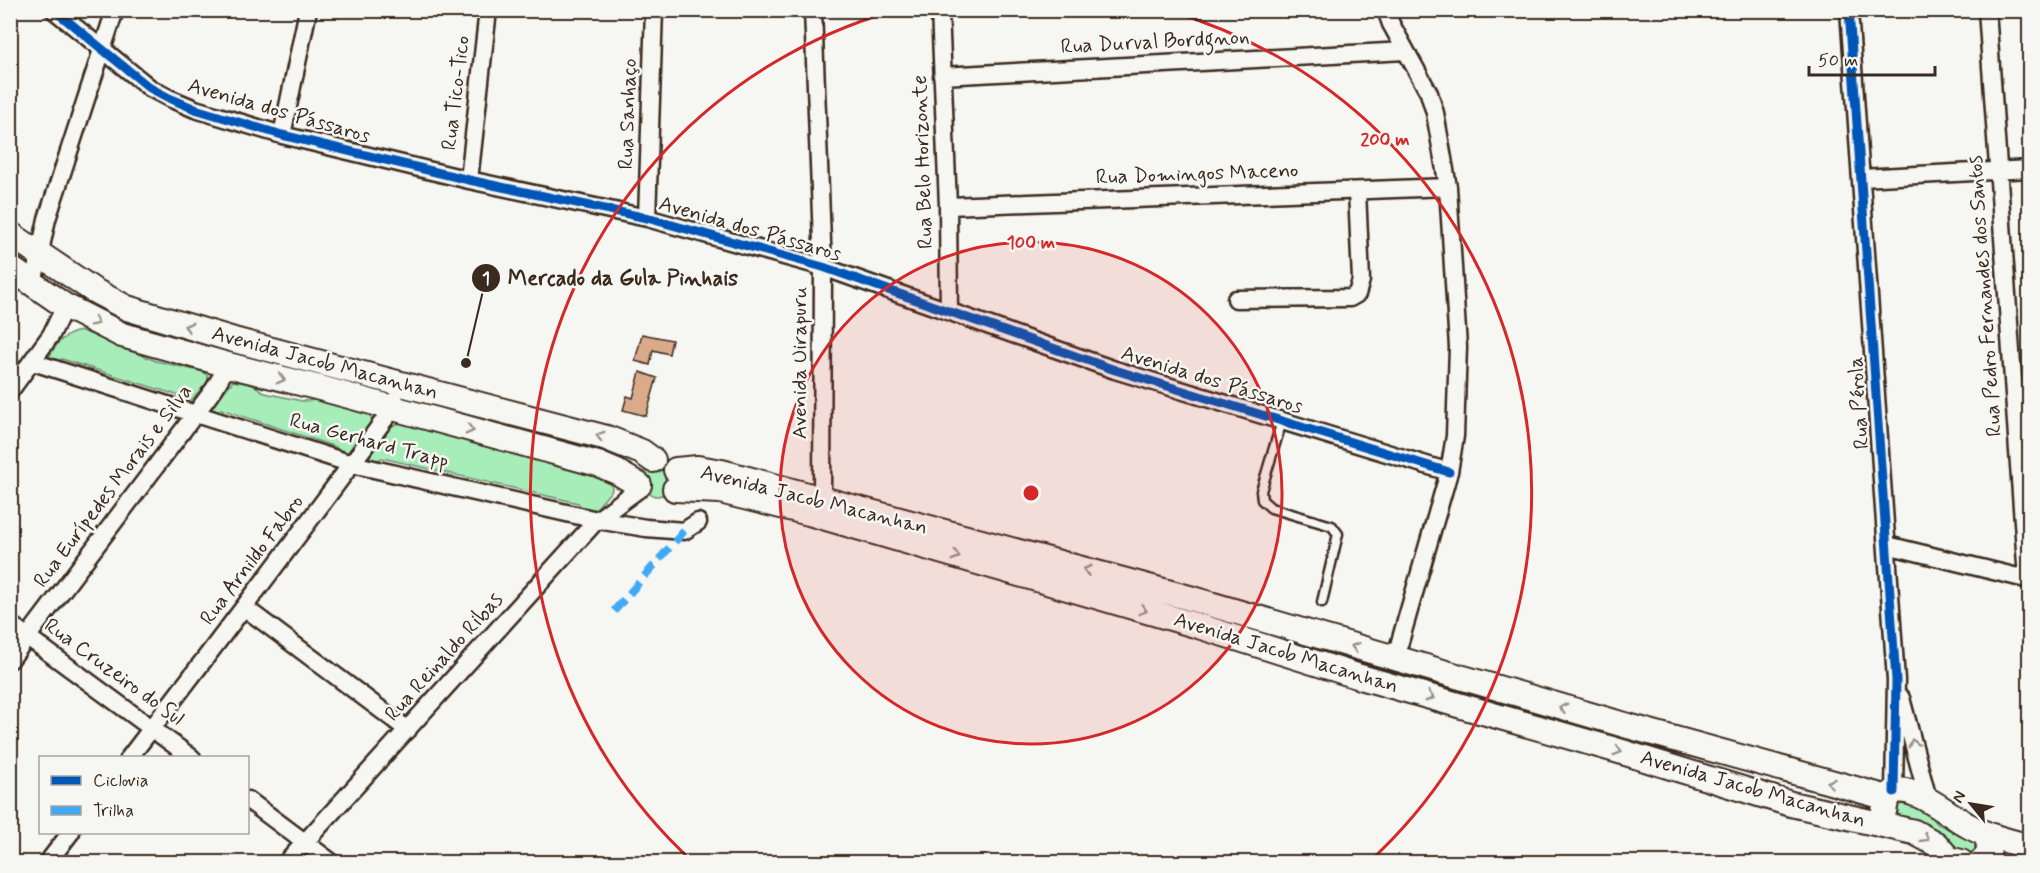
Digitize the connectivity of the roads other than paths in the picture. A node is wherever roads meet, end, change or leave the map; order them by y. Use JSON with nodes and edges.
{"nodes":[{"id":1,"x":54,"y":10,"type":"edge"},
{"id":2,"x":115,"y":10,"type":"edge"},
{"id":3,"x":308,"y":10,"type":"edge"},
{"id":4,"x":488,"y":10,"type":"edge"},
{"id":5,"x":654,"y":10,"type":"edge"},
{"id":6,"x":813,"y":10,"type":"edge"},
{"id":7,"x":940,"y":10,"type":"edge"},
{"id":8,"x":1386,"y":10,"type":"edge"},
{"id":9,"x":1849,"y":10,"type":"edge"},
{"id":10,"x":1987,"y":10,"type":"edge"},
{"id":11,"x":103,"y":51,"type":"junction"},
{"id":12,"x":1406,"y":51,"type":"junction"},
{"id":13,"x":942,"y":76,"type":"junction"},
{"id":14,"x":282,"y":135,"type":"junction"},
{"id":15,"x":2030,"y":169,"type":"edge"},
{"id":16,"x":1999,"y":170,"type":"junction"},
{"id":17,"x":1861,"y":178,"type":"junction"},
{"id":18,"x":469,"y":180,"type":"junction"},
{"id":19,"x":1448,"y":187,"type":"junction"},
{"id":20,"x":1357,"y":191,"type":"junction"},
{"id":21,"x":948,"y":206,"type":"junction"},
{"id":22,"x":647,"y":218,"type":"junction"},
{"id":23,"x":10,"y":234,"type":"edge"},
{"id":24,"x":39,"y":255,"type":"junction"},
{"id":25,"x":823,"y":267,"type":"junction"},
{"id":26,"x":10,"y":268,"type":"edge"},
{"id":27,"x":33,"y":284,"type":"junction"},
{"id":28,"x":1236,"y":300,"type":"dead end"},
{"id":29,"x":65,"y":306,"type":"junction"},
{"id":30,"x":949,"y":311,"type":"junction"},
{"id":31,"x":33,"y":362,"type":"junction"},
{"id":32,"x":228,"y":365,"type":"junction"},
{"id":33,"x":400,"y":383,"type":"junction"},
{"id":34,"x":10,"y":391,"type":"edge"},
{"id":35,"x":393,"y":408,"type":"junction"},
{"id":36,"x":195,"y":414,"type":"junction"},
{"id":37,"x":1282,"y":421,"type":"junction"},
{"id":38,"x":653,"y":460,"type":"junction"},
{"id":39,"x":352,"y":464,"type":"junction"},
{"id":40,"x":1449,"y":472,"type":"junction"},
{"id":41,"x":676,"y":479,"type":"junction"},
{"id":42,"x":639,"y":487,"type":"junction"},
{"id":43,"x":822,"y":500,"type":"junction"},
{"id":44,"x":597,"y":520,"type":"junction"},
{"id":45,"x":698,"y":522,"type":"dead end"},
{"id":46,"x":1887,"y":544,"type":"junction"},
{"id":47,"x":2028,"y":580,"type":"edge"},
{"id":48,"x":1322,"y":602,"type":"dead end"},
{"id":49,"x":245,"y":608,"type":"junction"},
{"id":50,"x":10,"y":624,"type":"edge"},
{"id":51,"x":28,"y":637,"type":"junction"},
{"id":52,"x":1395,"y":659,"type":"junction"},
{"id":53,"x":10,"y":660,"type":"edge"},
{"id":54,"x":1896,"y":680,"type":"junction"},
{"id":55,"x":152,"y":727,"type":"junction"},
{"id":56,"x":408,"y":730,"type":"junction"},
{"id":57,"x":130,"y":756,"type":"edge"},
{"id":58,"x":189,"y":756,"type":"edge"},
{"id":59,"x":1891,"y":795,"type":"junction"},
{"id":60,"x":1928,"y":799,"type":"junction"},
{"id":61,"x":249,"y":802,"type":"edge"},
{"id":62,"x":1895,"y":829,"type":"junction"},
{"id":63,"x":1984,"y":833,"type":"junction"},
{"id":64,"x":69,"y":834,"type":"edge"},
{"id":65,"x":304,"y":844,"type":"junction"},
{"id":66,"x":2030,"y":847,"type":"edge"},
{"id":67,"x":48,"y":862,"type":"edge"},
{"id":68,"x":287,"y":862,"type":"edge"},
{"id":69,"x":331,"y":862,"type":"edge"},
{"id":70,"x":1968,"y":862,"type":"edge"}],
"edges":[{"from":1,"to":11,"type":"street","name":"Avenida dos Pássaros"},
{"from":2,"to":11,"type":"street"},
{"from":3,"to":14,"type":"street"},
{"from":4,"to":18,"type":"street","name":"Rua Tico-Tico"},
{"from":5,"to":22,"type":"street","name":"Rua Sanhaço"},
{"from":6,"to":25,"type":"street","name":"Avenida Uirapuru"},
{"from":7,"to":13,"type":"street","name":"Rua Belo Horizonte"},
{"from":8,"to":12,"type":"street"},
{"from":9,"to":17,"type":"street","name":"Rua Pérola"},
{"from":10,"to":16,"type":"street","name":"Rua Pedro Fernandes dos Santos"},
{"from":11,"to":14,"type":"street","name":"Avenida dos Pássaros"},
{"from":11,"to":24,"type":"street"},
{"from":12,"to":13,"type":"street","name":"Rua Durval Bordgnon"},
{"from":12,"to":19,"type":"street"},
{"from":13,"to":21,"type":"street","name":"Rua Belo Horizonte"},
{"from":14,"to":18,"type":"street","name":"Avenida dos Pássaros"},
{"from":15,"to":16,"type":"street"},
{"from":16,"to":17,"type":"street"},
{"from":16,"to":47,"type":"street","name":"Rua Pedro Fernandes dos Santos"},
{"from":17,"to":46,"type":"street","name":"Rua Pérola"},
{"from":18,"to":22,"type":"street","name":"Avenida dos Pássaros"},
{"from":19,"to":20,"type":"street","name":"Rua Domingos Maceno"},
{"from":19,"to":40,"type":"street"},
{"from":20,"to":21,"type":"street","name":"Rua Domingos Maceno"},
{"from":20,"to":28,"type":"street"},
{"from":21,"to":30,"type":"street","name":"Rua Belo Horizonte"},
{"from":22,"to":25,"type":"street","name":"Avenida dos Pássaros"},
{"from":23,"to":24,"type":"main road","name":"Avenida Jacob Macanhan"},
{"from":24,"to":27,"type":"street"},
{"from":33,"to":24,"type":"main road","name":"Avenida Jacob Macanhan","one_way":true},
{"from":25,"to":30,"type":"street","name":"Avenida dos Pássaros"},
{"from":25,"to":43,"type":"street","name":"Avenida Uirapuru"},
{"from":26,"to":27,"type":"main road","name":"Avenida Jacob Macanhan"},
{"from":27,"to":29,"type":"main road","name":"Avenida Jacob Macanhan"},
{"from":29,"to":31,"type":"street"},
{"from":29,"to":32,"type":"main road","name":"Avenida Jacob Macanhan","one_way":true},
{"from":30,"to":37,"type":"street","name":"Avenida dos Pássaros"},
{"from":31,"to":34,"type":"street"},
{"from":31,"to":36,"type":"street","name":"Rua Gerhard Trapp"},
{"from":32,"to":35,"type":"main road","name":"Avenida Jacob Macanhan","one_way":true},
{"from":32,"to":36,"type":"street","name":"Rua Eurípedes Morais e Silva"},
{"from":33,"to":35,"type":"street","name":"Rua Arnildo Fabro"},
{"from":38,"to":33,"type":"main road","name":"Avenida Jacob Macanhan","one_way":true},
{"from":35,"to":39,"type":"street","name":"Rua Arnildo Fabro"},
{"from":35,"to":42,"type":"main road","name":"Avenida Jacob Macanhan","one_way":true},
{"from":36,"to":39,"type":"street","name":"Rua Gerhard Trapp"},
{"from":36,"to":51,"type":"street","name":"Rua Eurípedes Morais e Silva"},
{"from":37,"to":40,"type":"street","name":"Avenida dos Pássaros"},
{"from":37,"to":48,"type":"lane"},
{"from":38,"to":41,"type":"main road"},
{"from":38,"to":42,"type":"main road"},
{"from":39,"to":44,"type":"street","name":"Rua Gerhard Trapp"},
{"from":39,"to":49,"type":"street","name":"Rua Arnildo Fabro"},
{"from":40,"to":52,"type":"street"},
{"from":41,"to":42,"type":"main road"},
{"from":41,"to":43,"type":"main road","name":"Avenida Jacob Macanhan"},
{"from":41,"to":62,"type":"main road","name":"Avenida Jacob Macanhan","one_way":true},
{"from":42,"to":44,"type":"street","name":"Rua Reinaldo Ribas"},
{"from":52,"to":43,"type":"main road","name":"Avenida Jacob Macanhan","one_way":true},
{"from":44,"to":45,"type":"street","name":"Rua Gerhard Trapp"},
{"from":44,"to":56,"type":"street","name":"Rua Reinaldo Ribas"},
{"from":46,"to":47,"type":"street"},
{"from":46,"to":54,"type":"street","name":"Rua Pérola"},
{"from":49,"to":55,"type":"street","name":"Rua Arnildo Fabro"},
{"from":49,"to":56,"type":"street"},
{"from":50,"to":51,"type":"street","name":"Rua Cruzeiro do Sul"},
{"from":51,"to":53,"type":"street","name":"Rua Eurípedes Morais e Silva"},
{"from":51,"to":55,"type":"street","name":"Rua Cruzeiro do Sul"},
{"from":59,"to":52,"type":"main road","name":"Avenida Jacob Macanhan","one_way":true},
{"from":54,"to":59,"type":"street","name":"Rua Pérola"},
{"from":60,"to":54,"type":"street","name":"Rua Pérola","one_way":true},
{"from":55,"to":57,"type":"street","name":"Rua Arnildo Fabro"},
{"from":55,"to":58,"type":"street","name":"Rua Cruzeiro do Sul"},
{"from":56,"to":65,"type":"street","name":"Rua Reinaldo Ribas"},
{"from":59,"to":60,"type":"main road","name":"Avenida Jacob Macanhan"},
{"from":59,"to":62,"type":"main road","name":"Avenida Jacob Macanhan"},
{"from":60,"to":63,"type":"main road","name":"Avenida Jacob Macanhan"},
{"from":61,"to":65,"type":"street"},
{"from":62,"to":70,"type":"main road","name":"Avenida Jacob Macanhan","one_way":true},
{"from":63,"to":66,"type":"main road","name":"Avenida Jacob Macanhan"},
{"from":63,"to":70,"type":"main road","name":"Avenida Jacob Macanhan"},
{"from":64,"to":67,"type":"street"},
{"from":65,"to":68,"type":"street","name":"Rua Reinaldo Ribas"},
{"from":65,"to":69,"type":"street"}]}
